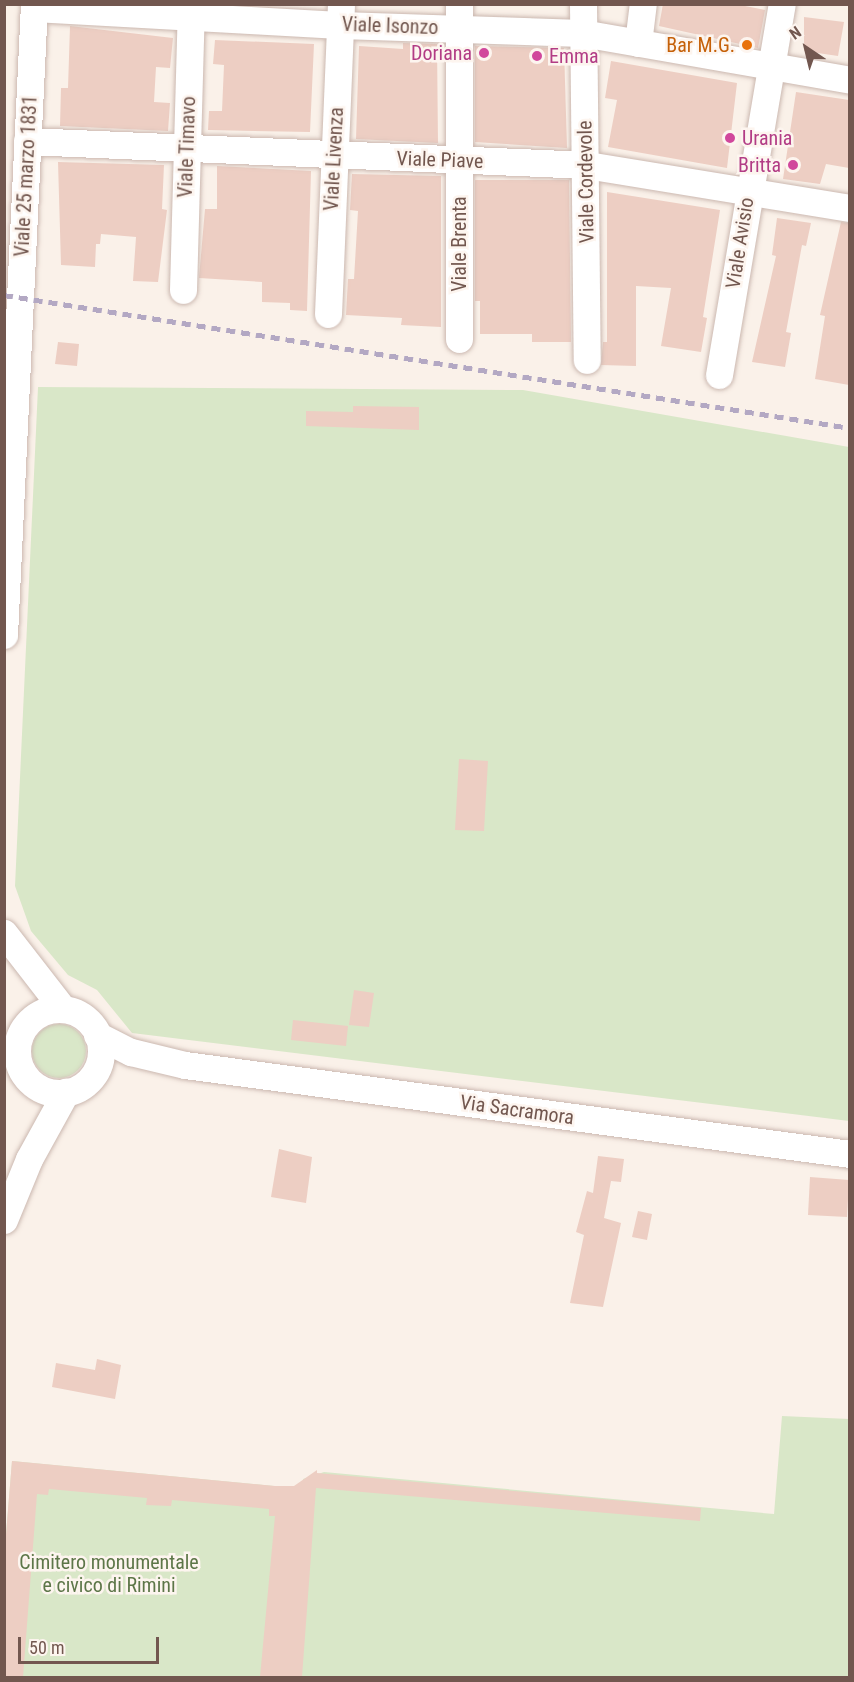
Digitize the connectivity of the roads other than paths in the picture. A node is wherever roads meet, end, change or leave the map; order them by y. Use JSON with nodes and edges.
{"nodes":[{"id":1,"x":582,"y":4,"type":"edge"},
{"id":2,"x":643,"y":4,"type":"edge"},
{"id":3,"x":782,"y":4,"type":"edge"},
{"id":4,"x":34,"y":6,"type":"edge"},
{"id":5,"x":191,"y":9,"type":"edge"},
{"id":6,"x":340,"y":15,"type":"edge"},
{"id":7,"x":459,"y":16,"type":"edge"},
{"id":8,"x":582,"y":33,"type":"junction"},
{"id":9,"x":638,"y":43,"type":"junction"},
{"id":10,"x":771,"y":67,"type":"junction"},
{"id":11,"x":849,"y":80,"type":"edge"},
{"id":12,"x":27,"y":141,"type":"junction"},
{"id":13,"x":186,"y":149,"type":"junction"},
{"id":14,"x":334,"y":156,"type":"junction"},
{"id":15,"x":459,"y":161,"type":"junction"},
{"id":16,"x":587,"y":165,"type":"junction"},
{"id":17,"x":748,"y":188,"type":"junction"},
{"id":18,"x":849,"y":208,"type":"edge"},
{"id":19,"x":183,"y":290,"type":"dead end"},
{"id":20,"x":328,"y":314,"type":"dead end"},
{"id":21,"x":459,"y":339,"type":"dead end"},
{"id":22,"x":587,"y":360,"type":"dead end"},
{"id":23,"x":719,"y":375,"type":"dead end"},
{"id":24,"x":4,"y":635,"type":"edge"},
{"id":25,"x":4,"y":933,"type":"edge"},
{"id":26,"x":27,"y":965,"type":"junction"},
{"id":27,"x":63,"y":1009,"type":"junction"},
{"id":28,"x":21,"y":1025,"type":"edge"},
{"id":29,"x":97,"y":1035,"type":"junction"},
{"id":30,"x":12,"y":1060,"type":"edge"},
{"id":31,"x":185,"y":1065,"type":"junction"},
{"id":32,"x":78,"y":1086,"type":"junction"},
{"id":33,"x":39,"y":1088,"type":"junction"},
{"id":34,"x":849,"y":1154,"type":"edge"},
{"id":35,"x":29,"y":1159,"type":"junction"},
{"id":36,"x":4,"y":1220,"type":"edge"}],
"edges":[{"from":1,"to":8,"type":"street","name":"Viale Cordevole"},
{"from":2,"to":9,"type":"street"},
{"from":3,"to":10,"type":"street","name":"Viale Avisio"},
{"from":4,"to":5,"type":"street","name":"Viale Isonzo"},
{"from":4,"to":12,"type":"street","name":"Viale 25 marzo 1831"},
{"from":5,"to":6,"type":"street","name":"Viale Isonzo"},
{"from":5,"to":13,"type":"street","name":"Viale Timavo"},
{"from":6,"to":7,"type":"street","name":"Viale Isonzo"},
{"from":6,"to":14,"type":"street","name":"Viale Livenza"},
{"from":7,"to":8,"type":"street","name":"Viale Isonzo"},
{"from":7,"to":15,"type":"street","name":"Viale Brenta"},
{"from":8,"to":9,"type":"street","name":"Viale Isonzo"},
{"from":8,"to":16,"type":"street","name":"Viale Cordevole"},
{"from":9,"to":10,"type":"street","name":"Viale Isonzo"},
{"from":10,"to":11,"type":"street","name":"Viale Isonzo"},
{"from":10,"to":17,"type":"street","name":"Viale Avisio"},
{"from":12,"to":13,"type":"street","name":"Viale Piave"},
{"from":12,"to":24,"type":"street","name":"Viale 25 marzo 1831"},
{"from":13,"to":14,"type":"street","name":"Viale Piave"},
{"from":13,"to":19,"type":"street","name":"Viale Timavo"},
{"from":14,"to":15,"type":"street","name":"Viale Piave"},
{"from":14,"to":20,"type":"street","name":"Viale Livenza"},
{"from":15,"to":16,"type":"street","name":"Viale Piave"},
{"from":15,"to":21,"type":"street","name":"Viale Brenta"},
{"from":16,"to":17,"type":"street","name":"Viale Piave"},
{"from":16,"to":22,"type":"street","name":"Viale Cordevole"},
{"from":17,"to":18,"type":"street","name":"Viale Piave"},
{"from":17,"to":23,"type":"street","name":"Viale Avisio"},
{"from":25,"to":26,"type":"street"},
{"from":26,"to":27,"type":"street"},
{"from":26,"to":28,"type":"street"},
{"from":27,"to":28,"type":"street"},
{"from":27,"to":29,"type":"street"},
{"from":28,"to":30,"type":"street"},
{"from":29,"to":31,"type":"street","name":"Via Sacramora"},
{"from":29,"to":32,"type":"street"},
{"from":30,"to":33,"type":"street"},
{"from":31,"to":32,"type":"street","name":"Via Sacramora"},
{"from":31,"to":34,"type":"street","name":"Via Sacramora"},
{"from":32,"to":33,"type":"street"},
{"from":32,"to":35,"type":"street"},
{"from":33,"to":35,"type":"street"},
{"from":35,"to":36,"type":"street"}]}
